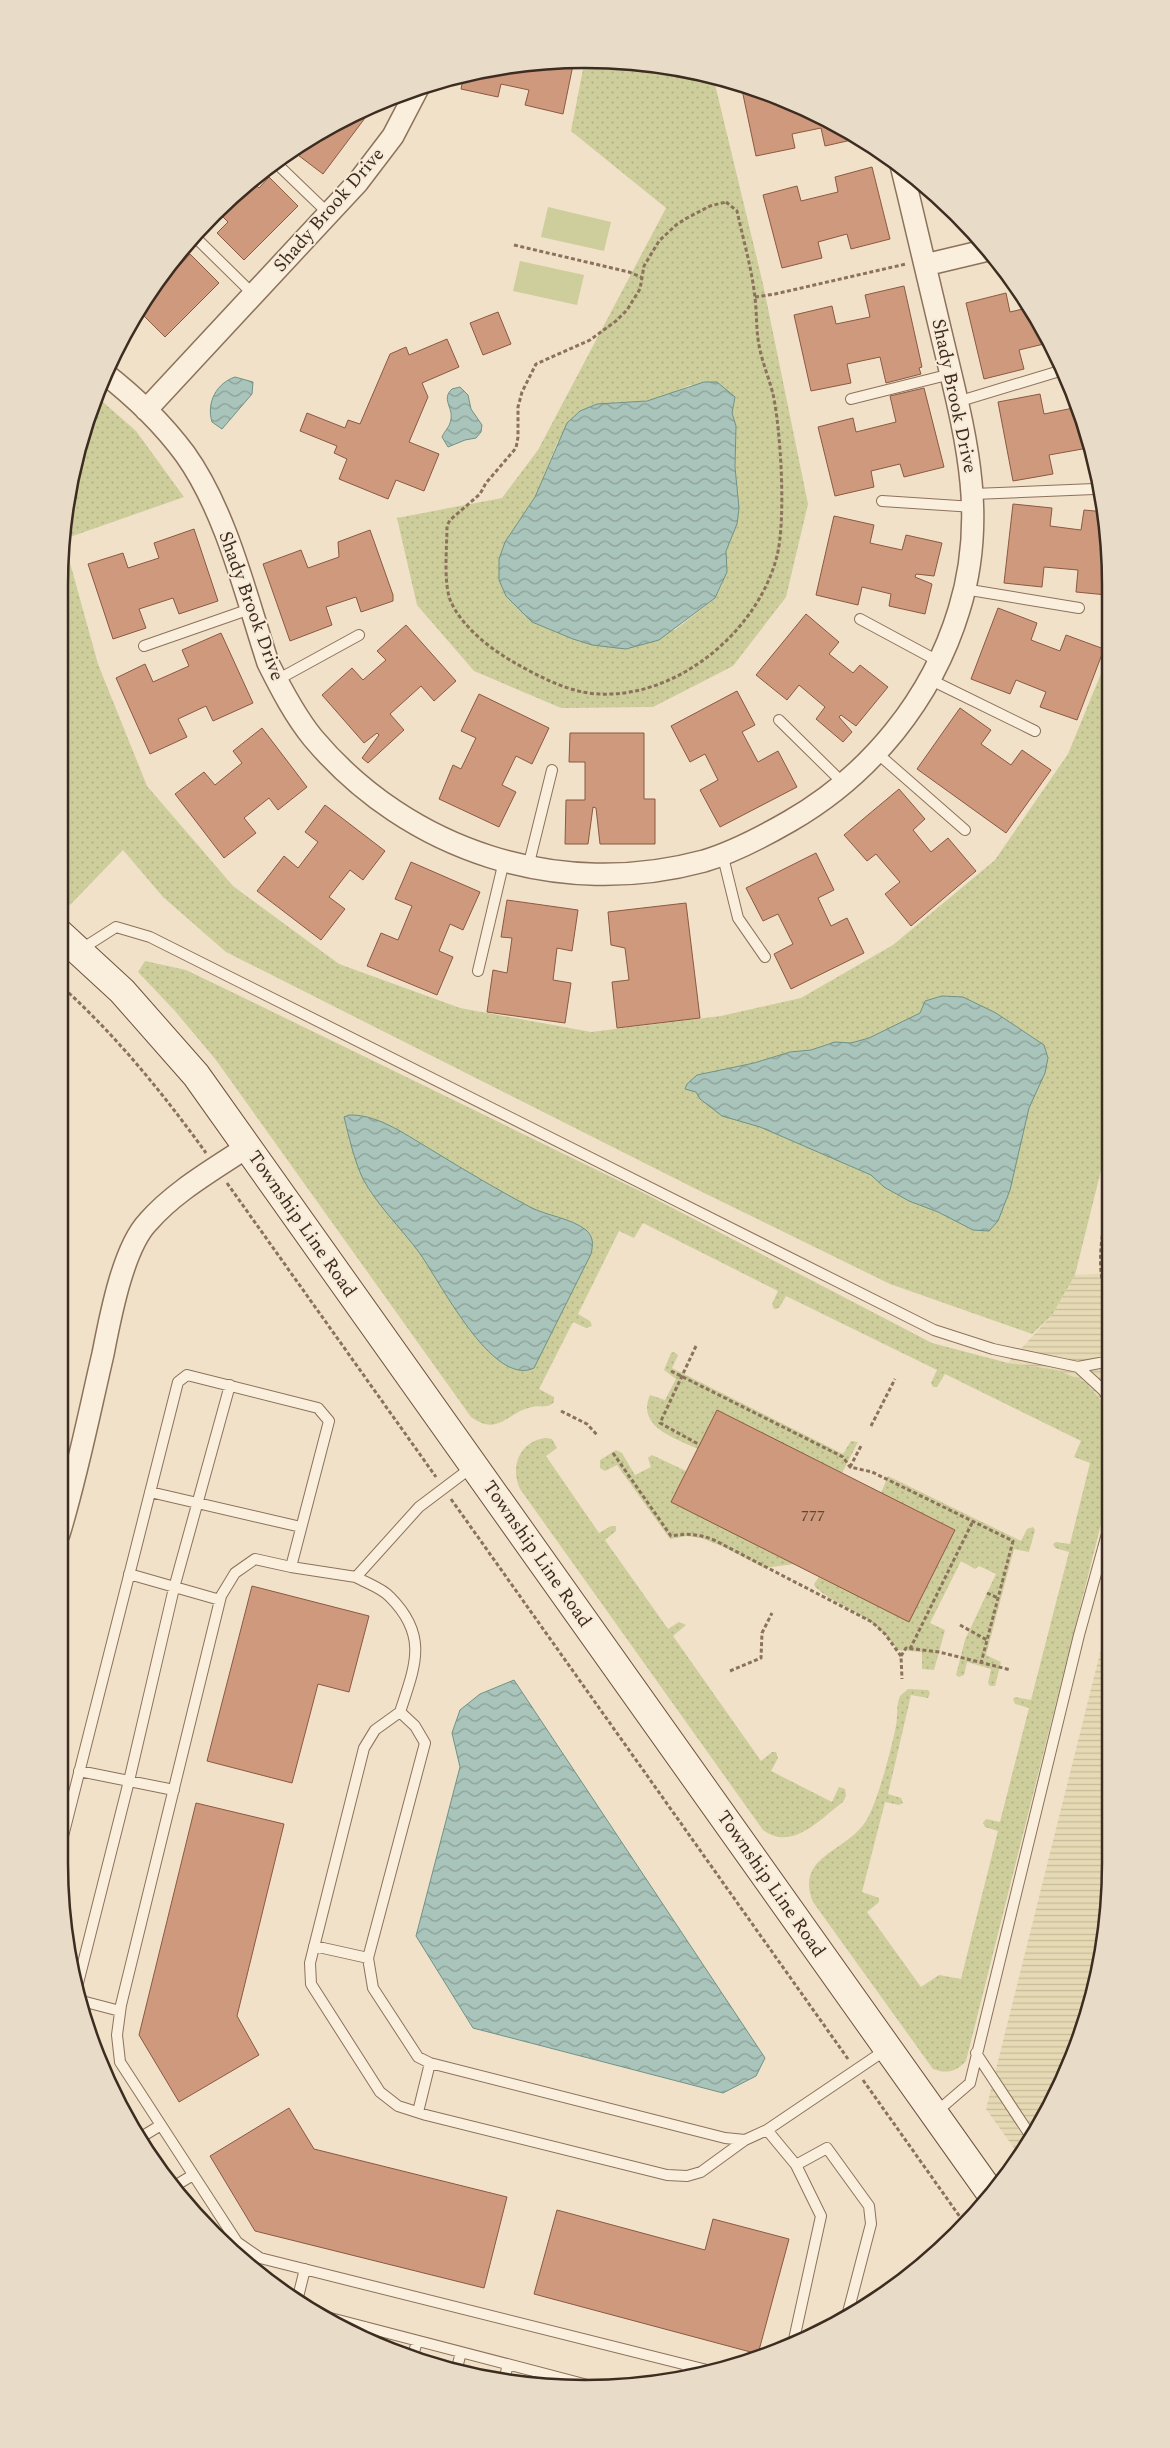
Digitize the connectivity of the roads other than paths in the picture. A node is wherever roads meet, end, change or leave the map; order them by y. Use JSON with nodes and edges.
{"nodes":[{"id":1,"x":413,"y":97,"type":"edge"},
{"id":2,"x":280,"y":167,"type":"edge"},
{"id":3,"x":904,"y":177,"type":"edge"},
{"id":4,"x":329,"y":214,"type":"junction"},
{"id":5,"x":199,"y":241,"type":"edge"},
{"id":6,"x":980,"y":252,"type":"edge"},
{"id":7,"x":918,"y":264,"type":"junction"},
{"id":8,"x":254,"y":295,"type":"junction"},
{"id":9,"x":1056,"y":372,"type":"edge"},
{"id":10,"x":951,"y":374,"type":"junction"},
{"id":11,"x":111,"y":379,"type":"edge"},
{"id":12,"x":851,"y":399,"type":"dead end"},
{"id":13,"x":957,"y":402,"type":"junction"},
{"id":14,"x":146,"y":410,"type":"junction"},
{"id":15,"x":1094,"y":489,"type":"dead end"},
{"id":16,"x":974,"y":500,"type":"junction"},
{"id":17,"x":882,"y":501,"type":"dead end"},
{"id":18,"x":964,"y":589,"type":"junction"},
{"id":19,"x":250,"y":608,"type":"junction"},
{"id":20,"x":1079,"y":608,"type":"dead end"},
{"id":21,"x":860,"y":619,"type":"dead end"},
{"id":22,"x":359,"y":635,"type":"dead end"},
{"id":23,"x":144,"y":646,"type":"dead end"},
{"id":24,"x":934,"y":671,"type":"junction"},
{"id":25,"x":277,"y":680,"type":"junction"},
{"id":26,"x":778,"y":720,"type":"dead end"},
{"id":27,"x":1035,"y":731,"type":"dead end"},
{"id":28,"x":877,"y":753,"type":"junction"},
{"id":29,"x":552,"y":770,"type":"dead end"},
{"id":30,"x":844,"y":784,"type":"junction"},
{"id":31,"x":964,"y":830,"type":"dead end"},
{"id":32,"x":722,"y":853,"type":"junction"},
{"id":33,"x":504,"y":861,"type":"junction"},
{"id":34,"x":528,"y":867,"type":"junction"},
{"id":35,"x":68,"y":940,"type":"edge"},
{"id":36,"x":80,"y":950,"type":"junction"},
{"id":37,"x":764,"y":957,"type":"dead end"},
{"id":38,"x":478,"y":971,"type":"dead end"},
{"id":39,"x":247,"y":1147,"type":"junction"},
{"id":40,"x":1102,"y":1363,"type":"edge"},
{"id":41,"x":1078,"y":1367,"type":"junction"},
{"id":42,"x":230,"y":1386,"type":"junction"},
{"id":43,"x":1102,"y":1388,"type":"edge"},
{"id":44,"x":474,"y":1466,"type":"junction"},
{"id":45,"x":150,"y":1492,"type":"junction"},
{"id":46,"x":68,"y":1502,"type":"edge"},
{"id":47,"x":198,"y":1503,"type":"junction"},
{"id":48,"x":302,"y":1527,"type":"junction"},
{"id":49,"x":1102,"y":1552,"type":"edge"},
{"id":50,"x":291,"y":1567,"type":"junction"},
{"id":51,"x":129,"y":1574,"type":"junction"},
{"id":52,"x":356,"y":1577,"type":"junction"},
{"id":53,"x":174,"y":1588,"type":"junction"},
{"id":54,"x":220,"y":1600,"type":"junction"},
{"id":55,"x":400,"y":1712,"type":"junction"},
{"id":56,"x":79,"y":1771,"type":"junction"},
{"id":57,"x":129,"y":1781,"type":"junction"},
{"id":58,"x":174,"y":1790,"type":"junction"},
{"id":59,"x":68,"y":1816,"type":"edge"},
{"id":60,"x":314,"y":1946,"type":"junction"},
{"id":61,"x":368,"y":1958,"type":"junction"},
{"id":62,"x":80,"y":1976,"type":"edge"},
{"id":63,"x":87,"y":2002,"type":"edge"},
{"id":64,"x":120,"y":2011,"type":"junction"},
{"id":65,"x":888,"y":2049,"type":"junction"},
{"id":66,"x":976,"y":2054,"type":"junction"},
{"id":67,"x":430,"y":2063,"type":"junction"},
{"id":68,"x":418,"y":2112,"type":"junction"},
{"id":69,"x":934,"y":2114,"type":"junction"},
{"id":70,"x":161,"y":2125,"type":"junction"},
{"id":71,"x":767,"y":2130,"type":"junction"},
{"id":72,"x":1027,"y":2131,"type":"edge"},
{"id":73,"x":145,"y":2134,"type":"edge"},
{"id":74,"x":745,"y":2140,"type":"junction"},
{"id":75,"x":796,"y":2165,"type":"junction"},
{"id":76,"x":193,"y":2175,"type":"junction"},
{"id":77,"x":179,"y":2184,"type":"edge"},
{"id":78,"x":987,"y":2188,"type":"edge"},
{"id":79,"x":305,"y":2269,"type":"junction"},
{"id":80,"x":299,"y":2294,"type":"edge"},
{"id":81,"x":849,"y":2308,"type":"edge"},
{"id":82,"x":369,"y":2333,"type":"edge"},
{"id":83,"x":795,"y":2336,"type":"edge"},
{"id":84,"x":417,"y":2341,"type":"junction"},
{"id":85,"x":414,"y":2351,"type":"edge"},
{"id":86,"x":461,"y":2352,"type":"junction"},
{"id":87,"x":508,"y":2364,"type":"junction"},
{"id":88,"x":458,"y":2365,"type":"edge"},
{"id":89,"x":688,"y":2366,"type":"junction"},
{"id":90,"x":698,"y":2368,"type":"edge"},
{"id":91,"x":687,"y":2371,"type":"edge"},
{"id":92,"x":506,"y":2374,"type":"edge"},
{"id":93,"x":549,"y":2379,"type":"edge"}],
"edges":[{"from":1,"to":4,"type":"street","name":"Shady Brook Drive"},
{"from":2,"to":4,"type":"lane"},
{"from":3,"to":7,"type":"street","name":"Shady Brook Drive"},
{"from":4,"to":8,"type":"street","name":"Shady Brook Drive"},
{"from":5,"to":8,"type":"lane"},
{"from":6,"to":7,"type":"street"},
{"from":7,"to":10,"type":"street","name":"Shady Brook Drive"},
{"from":8,"to":14,"type":"street","name":"Shady Brook Drive"},
{"from":9,"to":13,"type":"lane"},
{"from":10,"to":12,"type":"lane"},
{"from":10,"to":13,"type":"street","name":"Shady Brook Drive"},
{"from":11,"to":14,"type":"street","name":"Shady Brook Drive"},
{"from":13,"to":16,"type":"street","name":"Shady Brook Drive"},
{"from":14,"to":19,"type":"street","name":"Shady Brook Drive"},
{"from":15,"to":16,"type":"lane"},
{"from":16,"to":17,"type":"lane"},
{"from":16,"to":18,"type":"street","name":"Shady Brook Drive"},
{"from":18,"to":20,"type":"lane"},
{"from":18,"to":24,"type":"street","name":"Shady Brook Drive"},
{"from":19,"to":23,"type":"lane"},
{"from":19,"to":25,"type":"street","name":"Shady Brook Drive"},
{"from":21,"to":24,"type":"lane"},
{"from":22,"to":25,"type":"lane"},
{"from":24,"to":27,"type":"lane"},
{"from":24,"to":28,"type":"street","name":"Shady Brook Drive"},
{"from":25,"to":33,"type":"street","name":"Shady Brook Drive"},
{"from":26,"to":30,"type":"lane"},
{"from":28,"to":30,"type":"street","name":"Shady Brook Drive"},
{"from":28,"to":31,"type":"lane"},
{"from":29,"to":34,"type":"lane"},
{"from":30,"to":32,"type":"street","name":"Shady Brook Drive"},
{"from":32,"to":34,"type":"street","name":"Shady Brook Drive"},
{"from":32,"to":37,"type":"lane"},
{"from":33,"to":34,"type":"street","name":"Shady Brook Drive"},
{"from":33,"to":38,"type":"lane"},
{"from":35,"to":36,"type":"street","name":"Township Line Road"},
{"from":36,"to":39,"type":"street","name":"Township Line Road"},
{"from":36,"to":41,"type":"lane"},
{"from":39,"to":44,"type":"street","name":"Township Line Road"},
{"from":39,"to":46,"type":"street"},
{"from":40,"to":41,"type":"lane"},
{"from":41,"to":43,"type":"lane"},
{"from":42,"to":45,"type":"lane"},
{"from":42,"to":47,"type":"lane"},
{"from":42,"to":48,"type":"lane"},
{"from":44,"to":52,"type":"lane"},
{"from":44,"to":65,"type":"street","name":"Township Line Road"},
{"from":45,"to":47,"type":"lane"},
{"from":45,"to":51,"type":"lane"},
{"from":47,"to":48,"type":"lane"},
{"from":47,"to":53,"type":"lane"},
{"from":48,"to":50,"type":"lane"},
{"from":49,"to":66,"type":"lane"},
{"from":50,"to":52,"type":"lane"},
{"from":50,"to":54,"type":"lane"},
{"from":51,"to":53,"type":"lane"},
{"from":51,"to":56,"type":"lane"},
{"from":52,"to":55,"type":"lane"},
{"from":53,"to":54,"type":"lane"},
{"from":53,"to":57,"type":"lane"},
{"from":54,"to":58,"type":"lane"},
{"from":55,"to":60,"type":"lane"},
{"from":55,"to":61,"type":"lane"},
{"from":56,"to":57,"type":"lane"},
{"from":56,"to":59,"type":"lane"},
{"from":57,"to":58,"type":"lane"},
{"from":57,"to":62,"type":"lane"},
{"from":58,"to":64,"type":"lane"},
{"from":60,"to":61,"type":"lane"},
{"from":60,"to":68,"type":"lane"},
{"from":61,"to":67,"type":"lane"},
{"from":63,"to":64,"type":"lane"},
{"from":64,"to":70,"type":"lane"},
{"from":65,"to":69,"type":"street","name":"Township Line Road"},
{"from":65,"to":71,"type":"lane"},
{"from":66,"to":69,"type":"lane"},
{"from":66,"to":72,"type":"lane"},
{"from":67,"to":68,"type":"lane"},
{"from":67,"to":74,"type":"lane"},
{"from":68,"to":74,"type":"lane"},
{"from":69,"to":78,"type":"street","name":"Township Line Road"},
{"from":70,"to":73,"type":"lane"},
{"from":70,"to":76,"type":"lane"},
{"from":71,"to":74,"type":"lane"},
{"from":71,"to":75,"type":"lane"},
{"from":75,"to":81,"type":"lane"},
{"from":75,"to":83,"type":"lane"},
{"from":76,"to":77,"type":"lane"},
{"from":76,"to":79,"type":"lane"},
{"from":79,"to":80,"type":"lane"},
{"from":79,"to":89,"type":"lane"},
{"from":82,"to":84,"type":"lane"},
{"from":84,"to":85,"type":"lane"},
{"from":84,"to":86,"type":"lane"},
{"from":86,"to":87,"type":"lane"},
{"from":86,"to":88,"type":"lane"},
{"from":87,"to":92,"type":"lane"},
{"from":87,"to":93,"type":"lane"},
{"from":89,"to":90,"type":"lane"},
{"from":89,"to":91,"type":"lane"}]}
